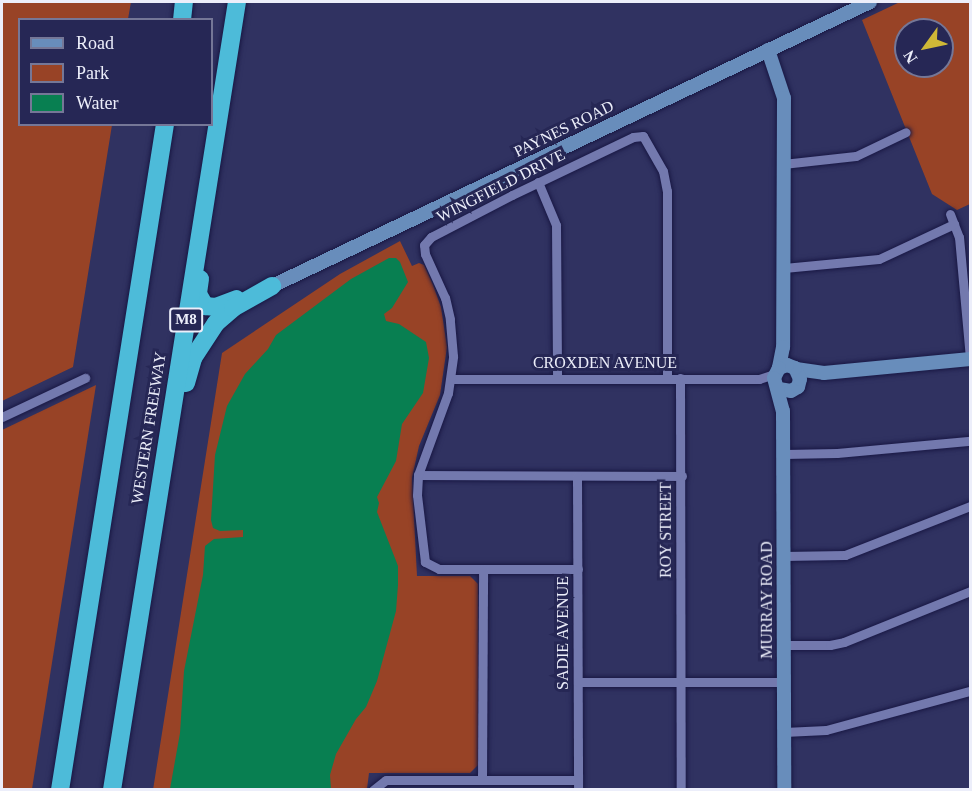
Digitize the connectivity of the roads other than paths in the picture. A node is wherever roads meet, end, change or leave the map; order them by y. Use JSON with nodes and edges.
{"nodes":[{"id":1,"x":184,"y":2,"type":"edge"},
{"id":2,"x":237,"y":2,"type":"edge"},
{"id":3,"x":870,"y":2,"type":"edge"},
{"id":4,"x":182,"y":18,"type":"edge"},
{"id":5,"x":768,"y":50,"type":"junction"},
{"id":6,"x":217,"y":123,"type":"junction"},
{"id":7,"x":165,"y":126,"type":"edge"},
{"id":8,"x":906,"y":132,"type":"dead end"},
{"id":9,"x":783,"y":164,"type":"junction"},
{"id":10,"x":538,"y":182,"type":"junction"},
{"id":11,"x":950,"y":214,"type":"dead end"},
{"id":12,"x":954,"y":224,"type":"junction"},
{"id":13,"x":784,"y":268,"type":"junction"},
{"id":14,"x":272,"y":286,"type":"junction"},
{"id":15,"x":970,"y":358,"type":"edge"},
{"id":16,"x":85,"y":378,"type":"dead end"},
{"id":17,"x":557,"y":378,"type":"junction"},
{"id":18,"x":667,"y":378,"type":"junction"},
{"id":19,"x":680,"y":378,"type":"junction"},
{"id":20,"x":786,"y":378,"type":"junction"},
{"id":21,"x":451,"y":379,"type":"junction"},
{"id":22,"x":2,"y":417,"type":"edge"},
{"id":23,"x":970,"y":441,"type":"edge"},
{"id":24,"x":784,"y":454,"type":"junction"},
{"id":25,"x":418,"y":475,"type":"junction"},
{"id":26,"x":577,"y":476,"type":"junction"},
{"id":27,"x":682,"y":476,"type":"junction"},
{"id":28,"x":970,"y":506,"type":"edge"},
{"id":29,"x":151,"y":543,"type":"junction"},
{"id":30,"x":783,"y":556,"type":"junction"},
{"id":31,"x":483,"y":569,"type":"junction"},
{"id":32,"x":578,"y":569,"type":"junction"},
{"id":33,"x":970,"y":591,"type":"edge"},
{"id":34,"x":783,"y":645,"type":"junction"},
{"id":35,"x":578,"y":682,"type":"junction"},
{"id":36,"x":681,"y":682,"type":"junction"},
{"id":37,"x":784,"y":682,"type":"junction"},
{"id":38,"x":970,"y":691,"type":"edge"},
{"id":39,"x":784,"y":732,"type":"junction"},
{"id":40,"x":482,"y":780,"type":"junction"},
{"id":41,"x":578,"y":785,"type":"edge"},
{"id":42,"x":60,"y":789,"type":"edge"},
{"id":43,"x":112,"y":789,"type":"edge"},
{"id":44,"x":373,"y":789,"type":"edge"},
{"id":45,"x":681,"y":789,"type":"edge"},
{"id":46,"x":784,"y":789,"type":"edge"}],
"edges":[{"from":1,"to":4,"type":"highway"},
{"from":2,"to":6,"type":"highway","name":"WESTERN FREEWAY","number":"M8"},
{"from":3,"to":5,"type":"street","name":"PAYNES ROAD"},
{"from":5,"to":9,"type":"street","name":"MURRAY ROAD"},
{"from":5,"to":14,"type":"street","name":"PAYNES ROAD"},
{"from":6,"to":14,"type":"highway"},
{"from":6,"to":29,"type":"highway","name":"WESTERN FREEWAY","number":"M8"},
{"from":7,"to":42,"type":"highway","name":"WESTERN FREEWAY"},
{"from":8,"to":9,"type":"street"},
{"from":9,"to":13,"type":"street","name":"MURRAY ROAD"},
{"from":10,"to":17,"type":"street"},
{"from":10,"to":18,"type":"street","name":"WINGFIELD DRIVE"},
{"from":10,"to":21,"type":"street","name":"WINGFIELD DRIVE"},
{"from":11,"to":12,"type":"street"},
{"from":12,"to":13,"type":"street"},
{"from":12,"to":15,"type":"street"},
{"from":13,"to":20,"type":"street","name":"MURRAY ROAD"},
{"from":14,"to":29,"type":"highway"},
{"from":15,"to":20,"type":"street"},
{"from":16,"to":22,"type":"street"},
{"from":17,"to":18,"type":"street","name":"CROXDEN AVENUE"},
{"from":17,"to":21,"type":"street","name":"CROXDEN AVENUE"},
{"from":18,"to":19,"type":"street","name":"CROXDEN AVENUE"},
{"from":19,"to":20,"type":"street","name":"CROXDEN AVENUE"},
{"from":19,"to":27,"type":"street","name":"ROY STREET"},
{"from":20,"to":24,"type":"street","name":"MURRAY ROAD"},
{"from":21,"to":25,"type":"street","name":"WINGFIELD DRIVE"},
{"from":23,"to":24,"type":"street"},
{"from":24,"to":30,"type":"street","name":"MURRAY ROAD"},
{"from":25,"to":26,"type":"street"},
{"from":25,"to":31,"type":"street","name":"WINGFIELD DRIVE"},
{"from":26,"to":27,"type":"street"},
{"from":26,"to":32,"type":"street","name":"SADIE AVENUE"},
{"from":27,"to":36,"type":"street","name":"ROY STREET"},
{"from":28,"to":30,"type":"street"},
{"from":29,"to":43,"type":"highway","name":"WESTERN FREEWAY","number":"M8"},
{"from":30,"to":34,"type":"street","name":"MURRAY ROAD"},
{"from":31,"to":32,"type":"street","name":"WINGFIELD DRIVE"},
{"from":31,"to":40,"type":"street"},
{"from":32,"to":35,"type":"street","name":"SADIE AVENUE"},
{"from":33,"to":34,"type":"street"},
{"from":34,"to":37,"type":"street","name":"MURRAY ROAD"},
{"from":35,"to":36,"type":"street"},
{"from":35,"to":41,"type":"street","name":"SADIE AVENUE"},
{"from":36,"to":37,"type":"street"},
{"from":36,"to":45,"type":"street","name":"ROY STREET"},
{"from":37,"to":39,"type":"street","name":"MURRAY ROAD"},
{"from":38,"to":39,"type":"street"},
{"from":39,"to":46,"type":"street","name":"MURRAY ROAD"},
{"from":40,"to":41,"type":"street"},
{"from":40,"to":44,"type":"street"}]}
